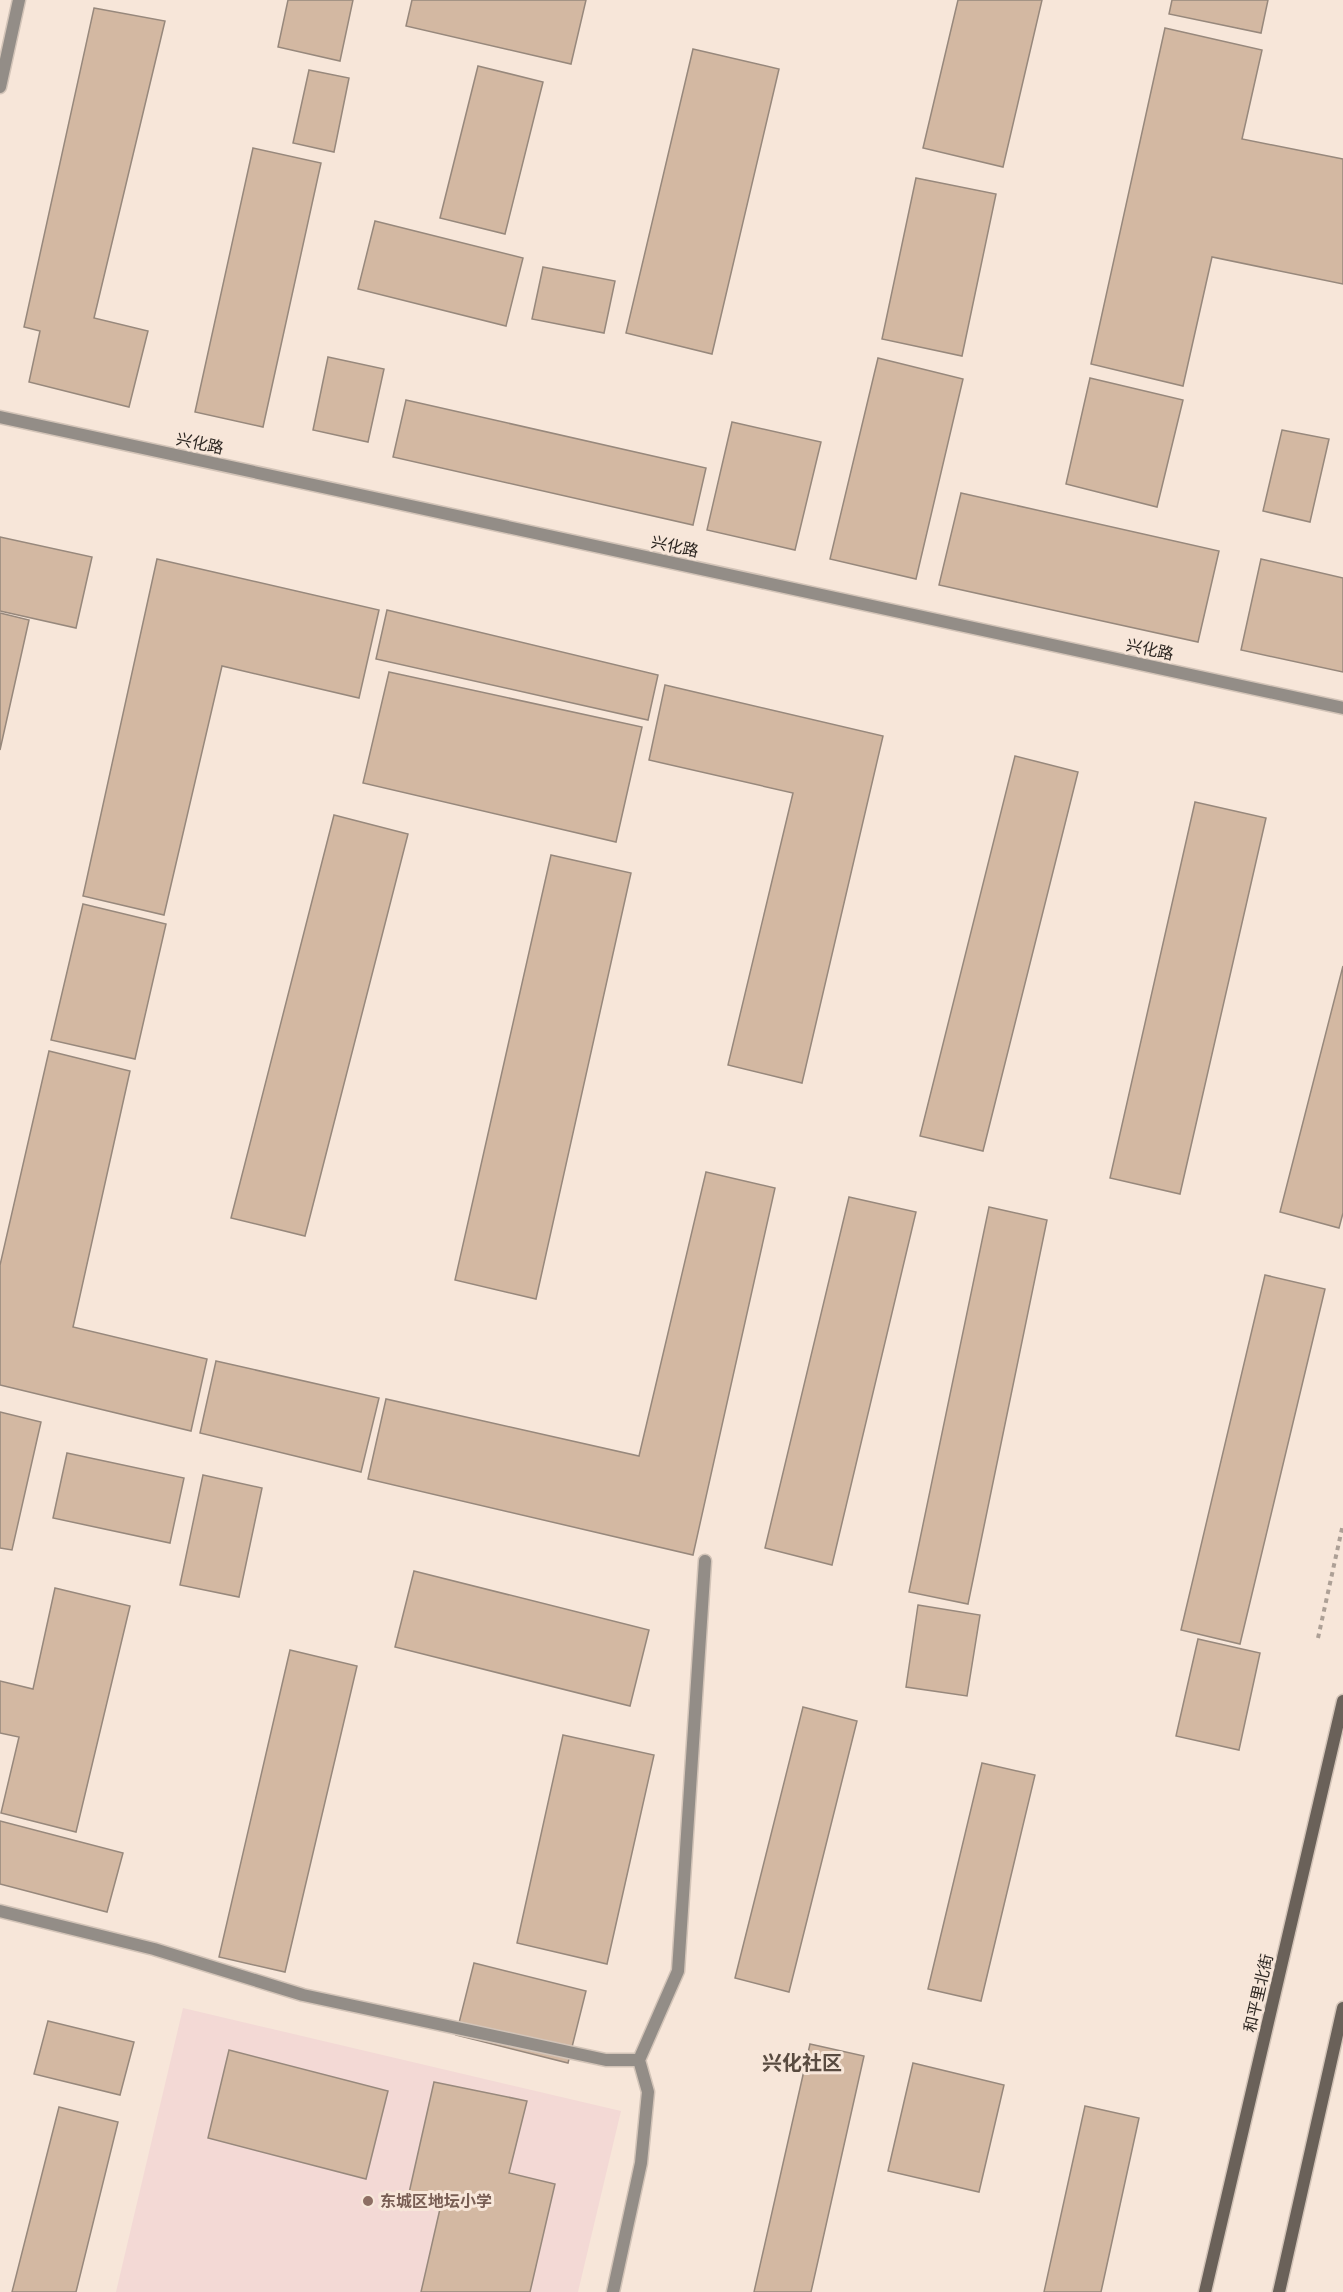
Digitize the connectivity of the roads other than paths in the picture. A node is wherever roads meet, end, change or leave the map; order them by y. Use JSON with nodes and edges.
{"nodes":[{"id":1,"x":20,"y":0,"type":"edge"},
{"id":2,"x":0,"y":87,"type":"edge"},
{"id":3,"x":0,"y":417,"type":"edge"},
{"id":4,"x":1343,"y":708,"type":"edge"},
{"id":5,"x":705,"y":1561,"type":"dead end"},
{"id":6,"x":1343,"y":1701,"type":"edge"},
{"id":7,"x":0,"y":1911,"type":"edge"},
{"id":8,"x":1343,"y":2008,"type":"edge"},
{"id":9,"x":639,"y":2060,"type":"junction"},
{"id":10,"x":613,"y":2292,"type":"edge"},
{"id":11,"x":1205,"y":2292,"type":"edge"},
{"id":12,"x":1279,"y":2292,"type":"edge"}],
"edges":[{"from":1,"to":2,"type":"street"},
{"from":3,"to":4,"type":"street","name":"兴化路"},
{"from":5,"to":9,"type":"street"},
{"from":6,"to":11,"type":"main road","name":"和平里北街"},
{"from":7,"to":9,"type":"street"},
{"from":8,"to":12,"type":"main road"},
{"from":9,"to":10,"type":"street"}]}
